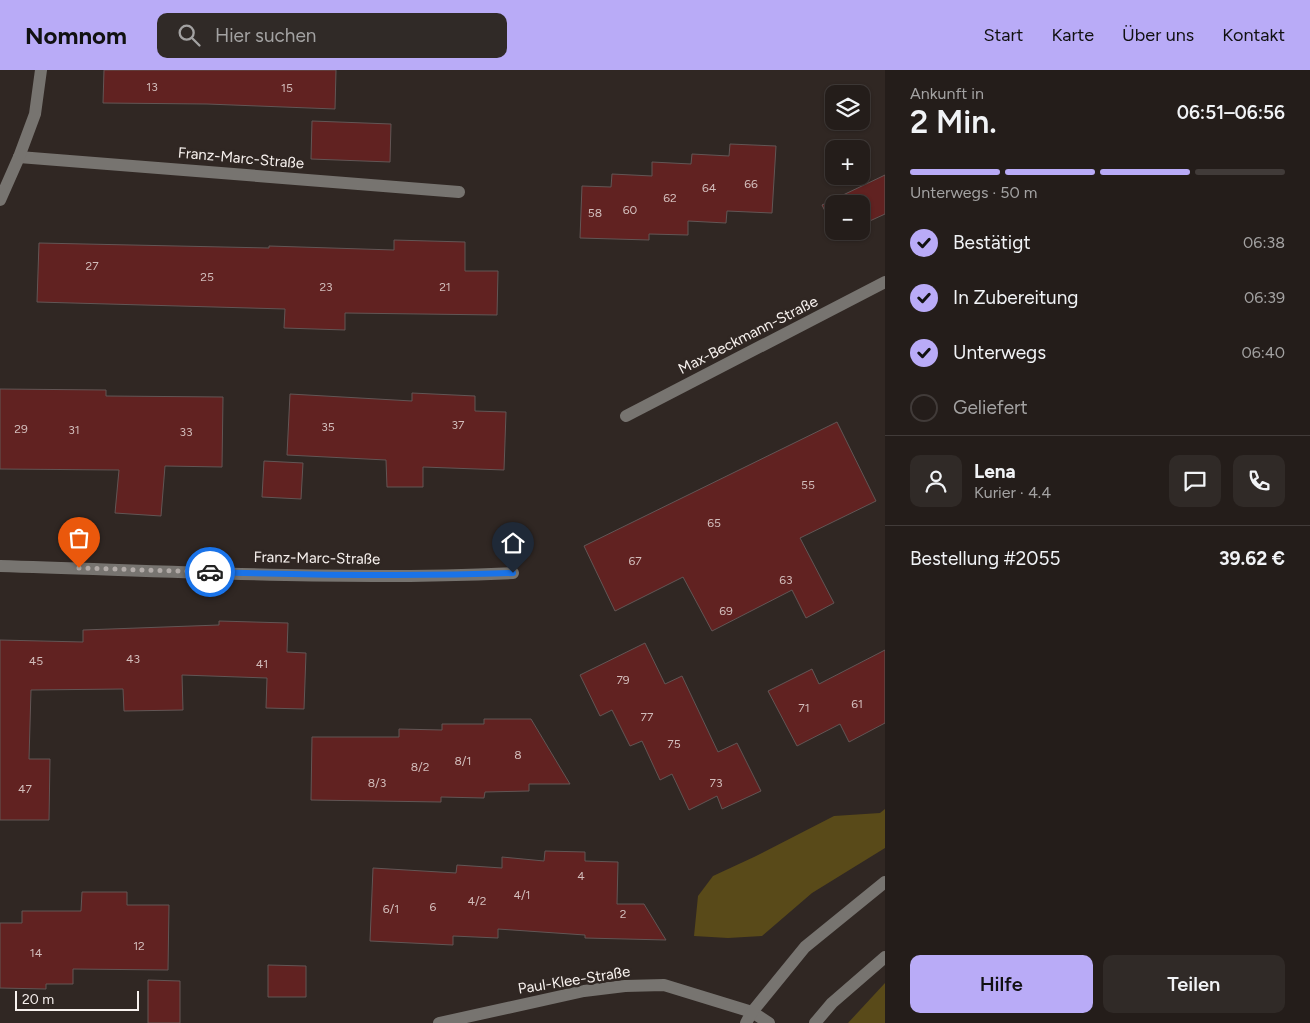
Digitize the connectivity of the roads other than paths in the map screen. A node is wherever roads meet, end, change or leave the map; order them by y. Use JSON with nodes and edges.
{"nodes":[{"id":1,"x":40,"y":70,"type":"edge"},
{"id":2,"x":20,"y":157,"type":"junction"},
{"id":3,"x":459,"y":192,"type":"dead end"},
{"id":4,"x":0,"y":200,"type":"edge"},
{"id":5,"x":885,"y":282,"type":"edge"},
{"id":6,"x":626,"y":416,"type":"dead end"},
{"id":7,"x":0,"y":566,"type":"edge"},
{"id":8,"x":513,"y":573,"type":"dead end"},
{"id":9,"x":885,"y":882,"type":"edge"},
{"id":10,"x":885,"y":957,"type":"edge"},
{"id":11,"x":749,"y":1017,"type":"edge"},
{"id":12,"x":439,"y":1023,"type":"edge"},
{"id":13,"x":769,"y":1023,"type":"edge"},
{"id":14,"x":815,"y":1023,"type":"edge"}],
"edges":[{"from":1,"to":2,"type":"street"},
{"from":2,"to":3,"type":"street","name":"Franz-Marc-Straße"},
{"from":2,"to":4,"type":"street"},
{"from":5,"to":6,"type":"street","name":"Max-Beckmann-Straße"},
{"from":7,"to":8,"type":"street","name":"Franz-Marc-Straße"},
{"from":9,"to":11,"type":"street"},
{"from":10,"to":14,"type":"street"},
{"from":11,"to":12,"type":"street","name":"Paul-Klee-Straße"},
{"from":11,"to":13,"type":"street","name":"Paul-Klee-Straße"}]}
